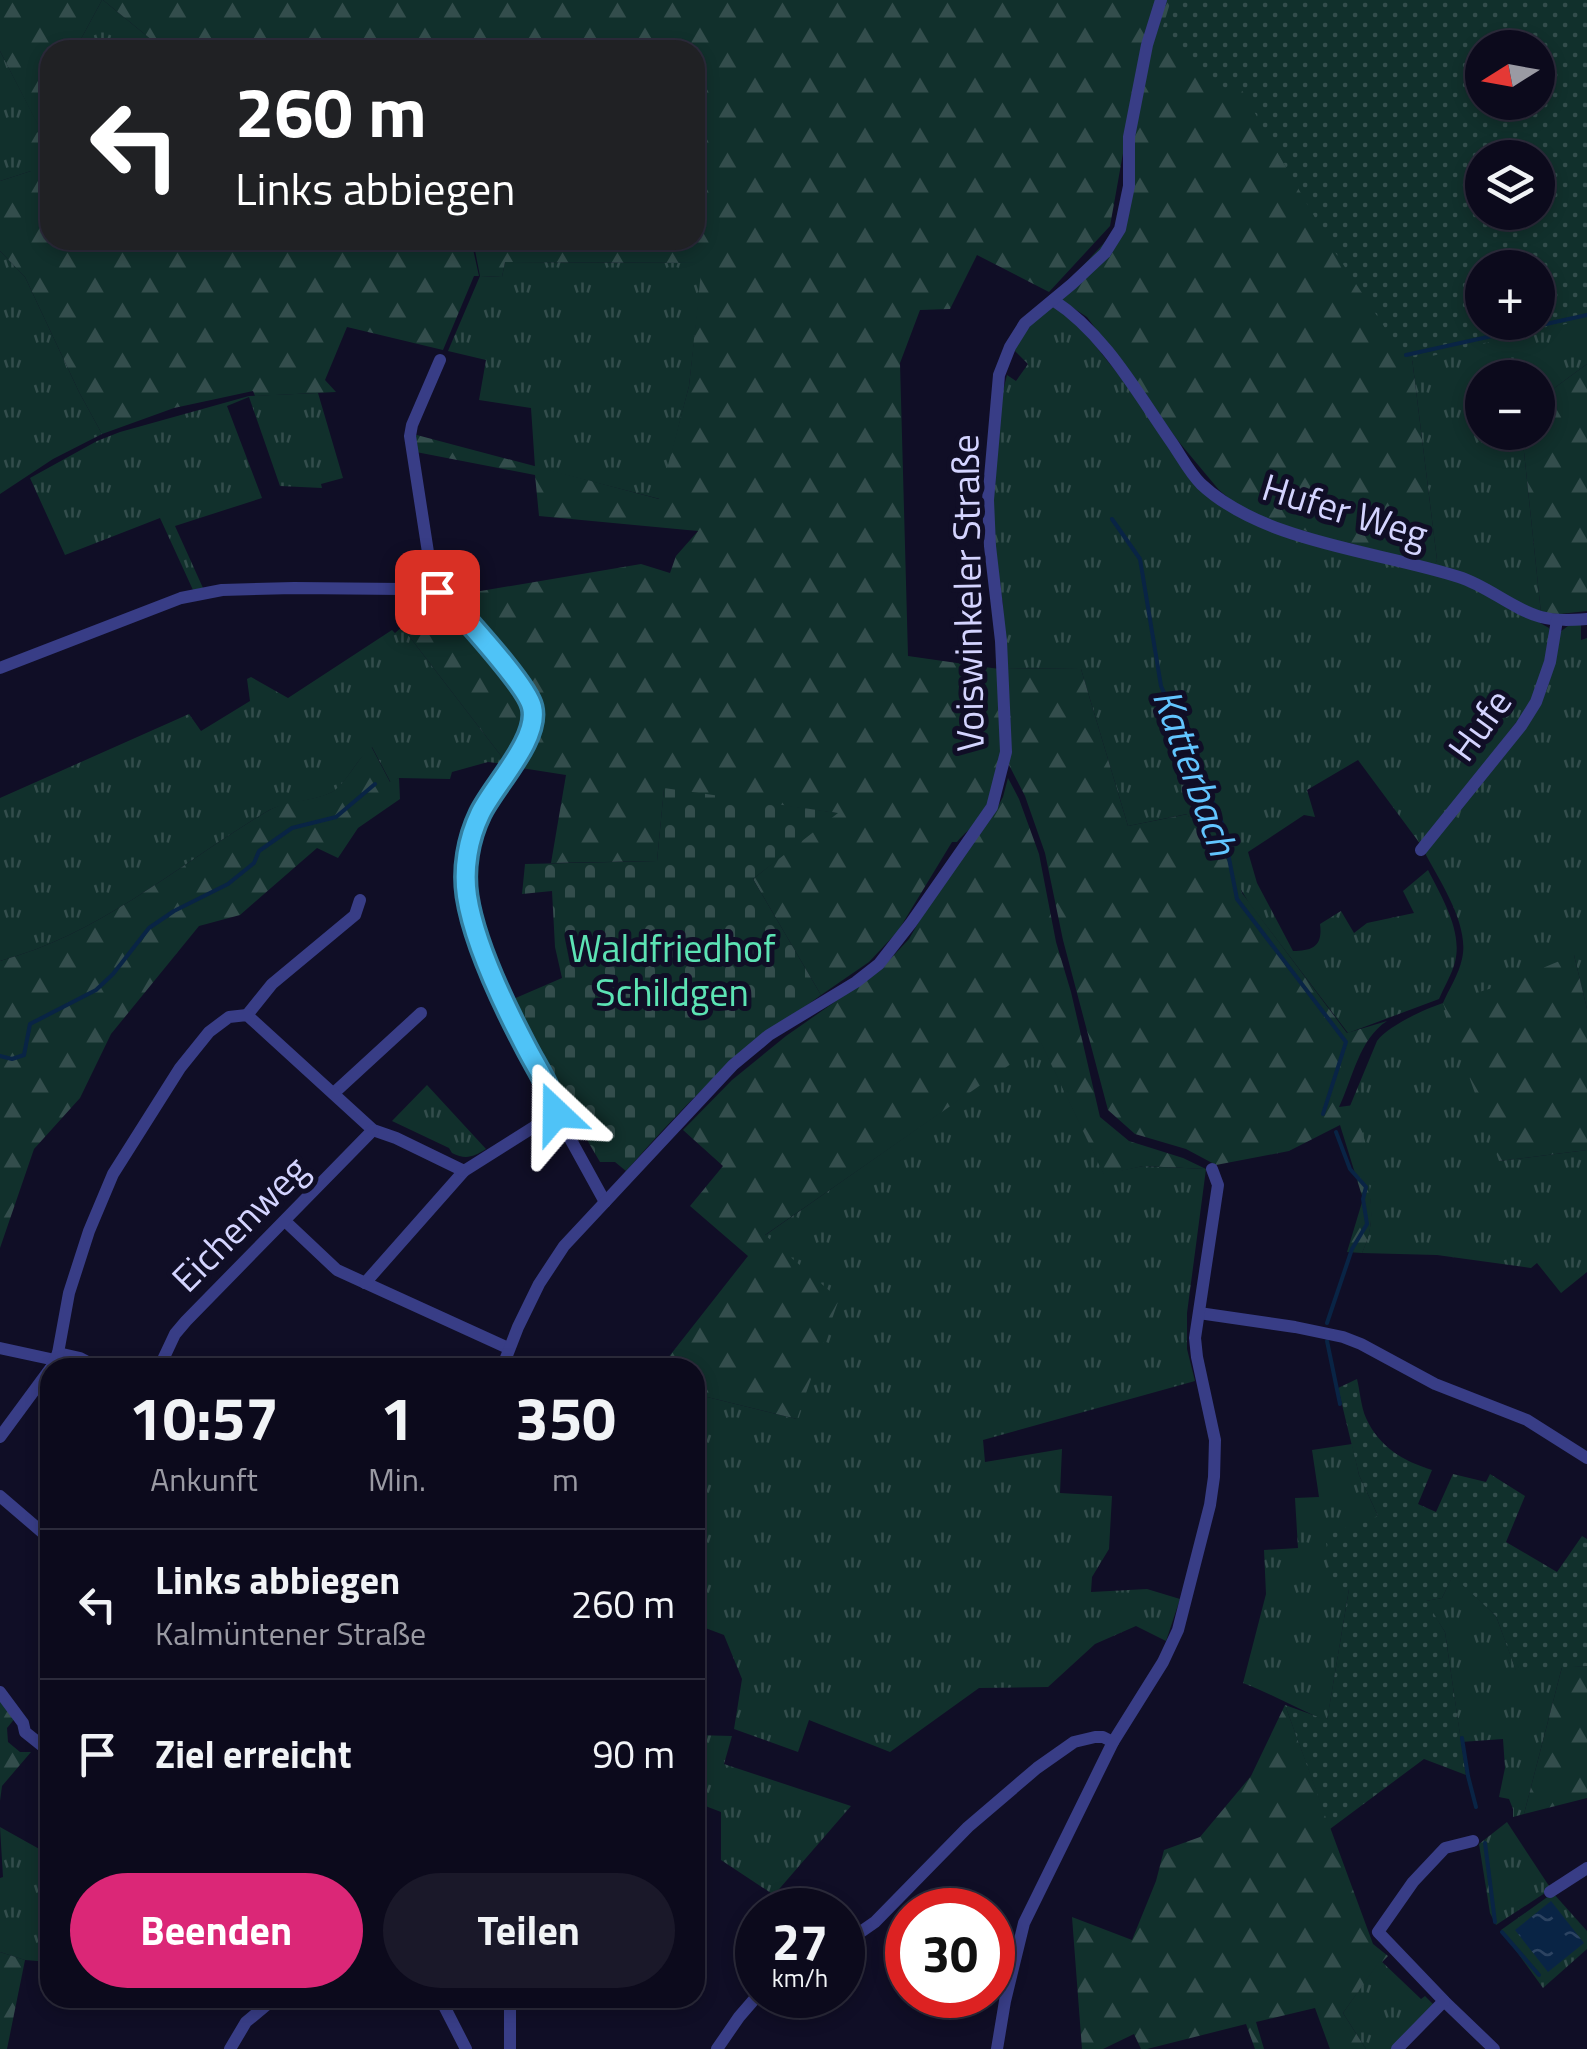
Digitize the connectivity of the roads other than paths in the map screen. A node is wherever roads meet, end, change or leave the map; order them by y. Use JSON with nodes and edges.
{"nodes":[{"id":1,"x":1160,"y":0,"type":"edge"},
{"id":2,"x":1053,"y":300,"type":"junction"},
{"id":3,"x":440,"y":360,"type":"dead end"},
{"id":4,"x":434,"y":591,"type":"junction"},
{"id":5,"x":1587,"y":619,"type":"edge"},
{"id":6,"x":1557,"y":620,"type":"junction"},
{"id":7,"x":0,"y":668,"type":"edge"},
{"id":8,"x":1420,"y":850,"type":"dead end"},
{"id":9,"x":360,"y":900,"type":"dead end"},
{"id":10,"x":421,"y":1013,"type":"dead end"},
{"id":11,"x":248,"y":1015,"type":"junction"},
{"id":12,"x":334,"y":1092,"type":"junction"},
{"id":13,"x":556,"y":1113,"type":"junction"},
{"id":14,"x":374,"y":1130,"type":"junction"},
{"id":15,"x":1212,"y":1169,"type":"dead end"},
{"id":16,"x":464,"y":1171,"type":"junction"},
{"id":17,"x":604,"y":1202,"type":"junction"},
{"id":18,"x":286,"y":1221,"type":"junction"},
{"id":19,"x":366,"y":1284,"type":"junction"},
{"id":20,"x":1200,"y":1313,"type":"junction"},
{"id":21,"x":0,"y":1348,"type":"edge"},
{"id":22,"x":508,"y":1348,"type":"junction"},
{"id":23,"x":55,"y":1358,"type":"edge"},
{"id":24,"x":163,"y":1358,"type":"edge"},
{"id":25,"x":505,"y":1358,"type":"edge"},
{"id":26,"x":40,"y":1359,"type":"edge"},
{"id":27,"x":40,"y":1382,"type":"edge"},
{"id":28,"x":0,"y":1437,"type":"edge"},
{"id":29,"x":1587,"y":1458,"type":"edge"},
{"id":30,"x":0,"y":1496,"type":"edge"},
{"id":31,"x":40,"y":1530,"type":"edge"},
{"id":32,"x":0,"y":1692,"type":"edge"},
{"id":33,"x":1112,"y":1742,"type":"junction"},
{"id":34,"x":40,"y":1744,"type":"edge"},
{"id":35,"x":1472,"y":1841,"type":"dead end"},
{"id":36,"x":1587,"y":1868,"type":"edge"},
{"id":37,"x":1550,"y":1892,"type":"dead end"},
{"id":38,"x":865,"y":1929,"type":"edge"},
{"id":39,"x":1444,"y":2001,"type":"junction"},
{"id":40,"x":260,"y":2008,"type":"edge"},
{"id":41,"x":445,"y":2008,"type":"edge"},
{"id":42,"x":510,"y":2008,"type":"edge"},
{"id":43,"x":738,"y":2018,"type":"edge"},
{"id":44,"x":230,"y":2049,"type":"edge"},
{"id":45,"x":466,"y":2049,"type":"edge"},
{"id":46,"x":510,"y":2049,"type":"edge"},
{"id":47,"x":717,"y":2049,"type":"edge"},
{"id":48,"x":997,"y":2049,"type":"edge"},
{"id":49,"x":1397,"y":2049,"type":"edge"},
{"id":50,"x":1494,"y":2049,"type":"edge"}],
"edges":[{"from":1,"to":2,"type":"street","name":"Voiswinkeler Straße"},
{"from":2,"to":6,"type":"street","name":"Hufer Weg"},
{"from":2,"to":17,"type":"street","name":"Voiswinkeler Straße"},
{"from":3,"to":4,"type":"street"},
{"from":4,"to":7,"type":"street"},
{"from":4,"to":13,"type":"street"},
{"from":5,"to":6,"type":"street","name":"Hufer Weg"},
{"from":6,"to":8,"type":"street","name":"Hufe"},
{"from":9,"to":11,"type":"street"},
{"from":10,"to":12,"type":"street"},
{"from":11,"to":12,"type":"street"},
{"from":11,"to":23,"type":"street"},
{"from":12,"to":14,"type":"street"},
{"from":13,"to":16,"type":"street"},
{"from":13,"to":17,"type":"street"},
{"from":14,"to":16,"type":"street"},
{"from":14,"to":18,"type":"street","name":"Eichenweg"},
{"from":15,"to":20,"type":"street"},
{"from":16,"to":19,"type":"street"},
{"from":17,"to":22,"type":"street","name":"Voiswinkeler Straße"},
{"from":18,"to":19,"type":"street"},
{"from":18,"to":24,"type":"street","name":"Eichenweg"},
{"from":19,"to":22,"type":"street"},
{"from":20,"to":29,"type":"street"},
{"from":20,"to":33,"type":"street"},
{"from":21,"to":26,"type":"street"},
{"from":22,"to":25,"type":"street","name":"Voiswinkeler Straße"},
{"from":27,"to":28,"type":"street"},
{"from":30,"to":31,"type":"street"},
{"from":32,"to":34,"type":"street"},
{"from":33,"to":38,"type":"street"},
{"from":33,"to":48,"type":"street"},
{"from":35,"to":39,"type":"street"},
{"from":36,"to":37,"type":"street"},
{"from":39,"to":49,"type":"street"},
{"from":39,"to":50,"type":"street"},
{"from":40,"to":44,"type":"street"},
{"from":41,"to":45,"type":"street"},
{"from":42,"to":46,"type":"street"},
{"from":43,"to":47,"type":"street"}]}
